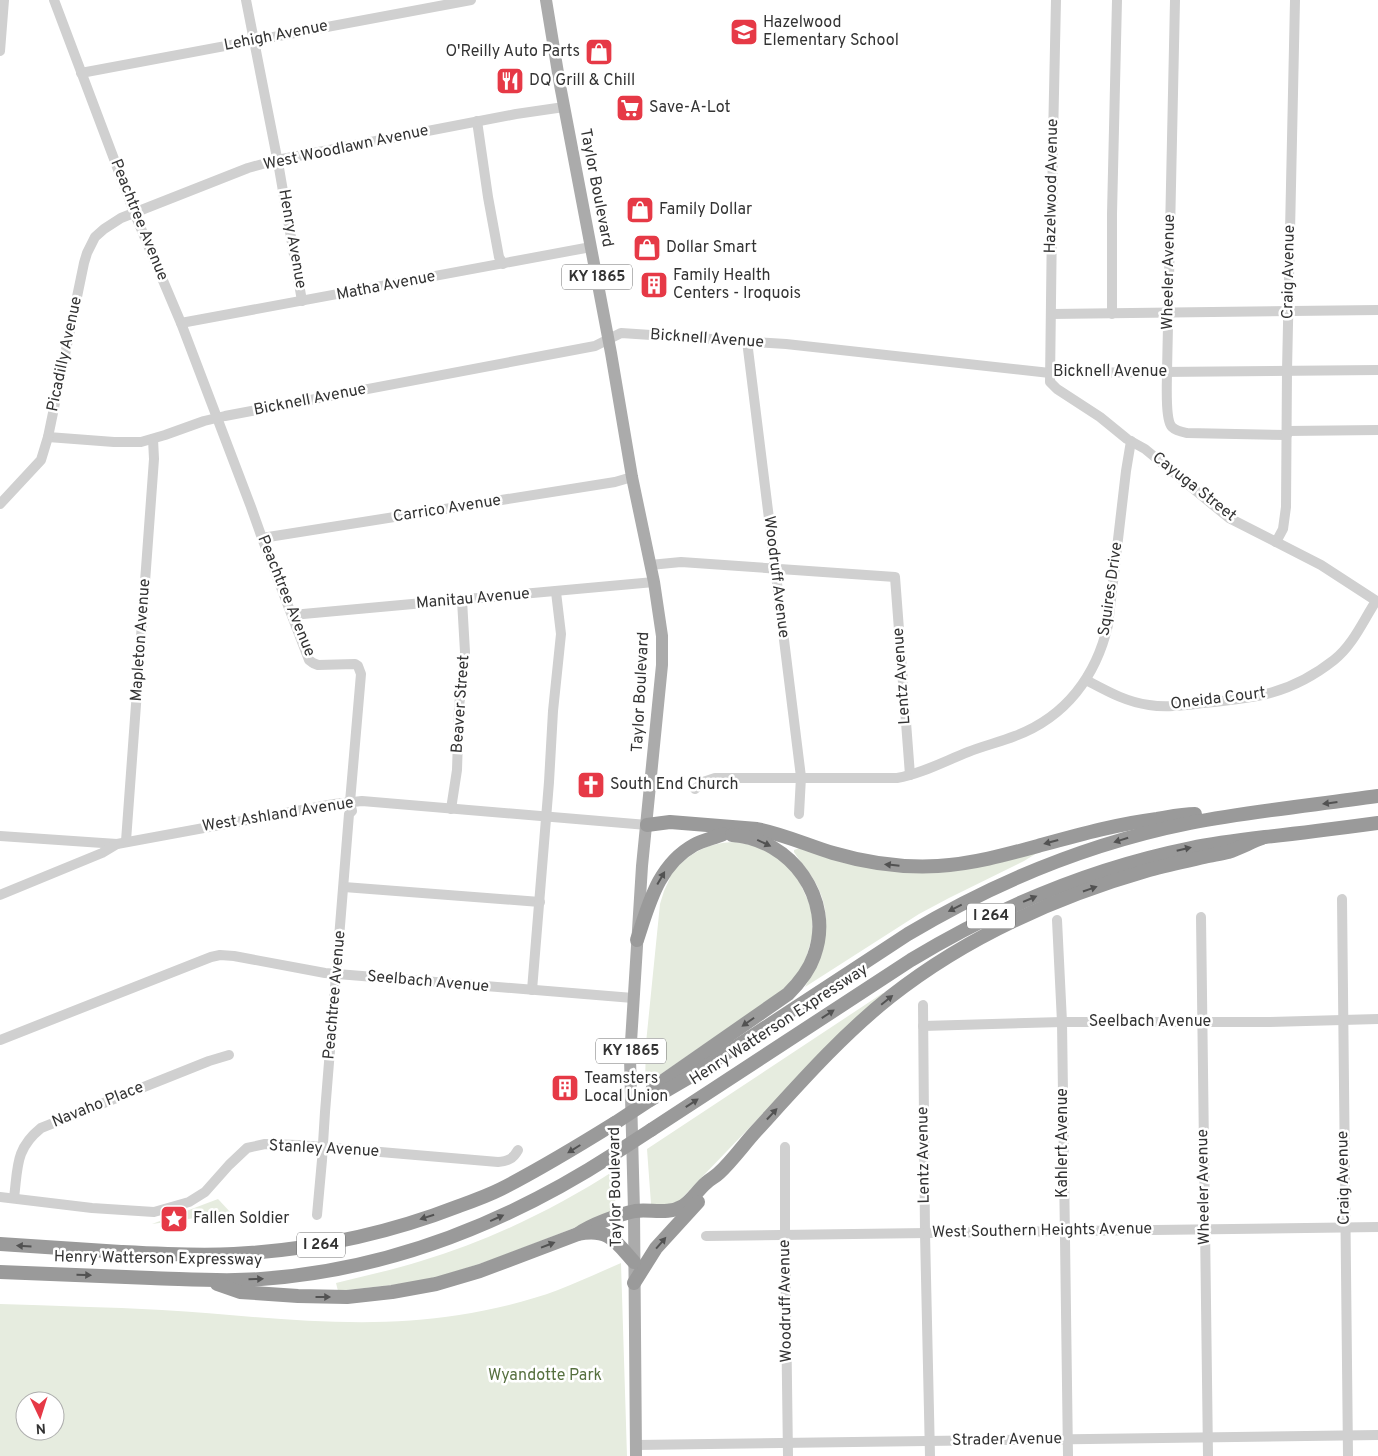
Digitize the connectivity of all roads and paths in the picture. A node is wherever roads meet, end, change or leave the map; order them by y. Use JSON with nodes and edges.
{"nodes":[{"id":1,"x":4,"y":0,"type":"edge"},
{"id":2,"x":54,"y":0,"type":"edge"},
{"id":3,"x":246,"y":0,"type":"edge"},
{"id":4,"x":471,"y":0,"type":"edge"},
{"id":5,"x":546,"y":0,"type":"edge"},
{"id":6,"x":1056,"y":0,"type":"edge"},
{"id":7,"x":1117,"y":0,"type":"edge"},
{"id":8,"x":1176,"y":0,"type":"edge"},
{"id":9,"x":1295,"y":0,"type":"edge"},
{"id":10,"x":254,"y":41,"type":"junction"},
{"id":11,"x":0,"y":51,"type":"edge"},
{"id":12,"x":81,"y":73,"type":"junction"},
{"id":13,"x":564,"y":106,"type":"junction"},
{"id":14,"x":477,"y":121,"type":"junction"},
{"id":15,"x":277,"y":160,"type":"junction"},
{"id":16,"x":134,"y":212,"type":"junction"},
{"id":17,"x":591,"y":247,"type":"junction"},
{"id":18,"x":503,"y":264,"type":"junction"},
{"id":19,"x":302,"y":302,"type":"junction"},
{"id":20,"x":1378,"y":310,"type":"edge"},
{"id":21,"x":1288,"y":312,"type":"junction"},
{"id":22,"x":1169,"y":313,"type":"junction"},
{"id":23,"x":1051,"y":314,"type":"junction"},
{"id":24,"x":1112,"y":314,"type":"junction"},
{"id":25,"x":181,"y":323,"type":"junction"},
{"id":26,"x":609,"y":340,"type":"junction"},
{"id":27,"x":747,"y":341,"type":"junction"},
{"id":28,"x":1378,"y":370,"type":"edge"},
{"id":29,"x":1287,"y":371,"type":"junction"},
{"id":30,"x":1167,"y":372,"type":"junction"},
{"id":31,"x":1050,"y":373,"type":"junction"},
{"id":32,"x":217,"y":418,"type":"junction"},
{"id":33,"x":1378,"y":430,"type":"edge"},
{"id":34,"x":1287,"y":433,"type":"junction"},
{"id":35,"x":48,"y":437,"type":"junction"},
{"id":36,"x":153,"y":439,"type":"junction"},
{"id":37,"x":1131,"y":441,"type":"junction"},
{"id":38,"x":632,"y":477,"type":"junction"},
{"id":39,"x":0,"y":504,"type":"edge"},
{"id":40,"x":262,"y":538,"type":"junction"},
{"id":41,"x":1276,"y":542,"type":"junction"},
{"id":42,"x":650,"y":565,"type":"junction"},
{"id":43,"x":775,"y":568,"type":"junction"},
{"id":44,"x":654,"y":582,"type":"junction"},
{"id":45,"x":556,"y":592,"type":"junction"},
{"id":46,"x":462,"y":600,"type":"junction"},
{"id":47,"x":1377,"y":602,"type":"edge"},
{"id":48,"x":292,"y":615,"type":"junction"},
{"id":49,"x":1086,"y":680,"type":"junction"},
{"id":50,"x":910,"y":776,"type":"junction"},
{"id":51,"x":801,"y":778,"type":"junction"},
{"id":52,"x":695,"y":789,"type":"dead end"},
{"id":53,"x":1378,"y":796,"type":"edge"},
{"id":54,"x":350,"y":802,"type":"junction"},
{"id":55,"x":452,"y":809,"type":"junction"},
{"id":56,"x":799,"y":814,"type":"dead end"},
{"id":57,"x":1237,"y":814,"type":"junction"},
{"id":58,"x":547,"y":817,"type":"junction"},
{"id":59,"x":1378,"y":823,"type":"edge"},
{"id":60,"x":647,"y":825,"type":"junction"},
{"id":61,"x":723,"y":834,"type":"junction"},
{"id":62,"x":0,"y":836,"type":"edge"},
{"id":63,"x":1262,"y":838,"type":"junction"},
{"id":64,"x":122,"y":843,"type":"junction"},
{"id":65,"x":344,"y":887,"type":"junction"},
{"id":66,"x":0,"y":895,"type":"edge"},
{"id":67,"x":1342,"y":899,"type":"dead end"},
{"id":68,"x":540,"y":902,"type":"junction"},
{"id":69,"x":1201,"y":917,"type":"dead end"},
{"id":70,"x":1057,"y":920,"type":"dead end"},
{"id":71,"x":637,"y":940,"type":"junction"},
{"id":72,"x":336,"y":974,"type":"junction"},
{"id":73,"x":532,"y":990,"type":"junction"},
{"id":74,"x":633,"y":998,"type":"junction"},
{"id":75,"x":923,"y":1005,"type":"dead end"},
{"id":76,"x":1378,"y":1019,"type":"edge"},
{"id":77,"x":1342,"y":1020,"type":"junction"},
{"id":78,"x":1062,"y":1022,"type":"junction"},
{"id":79,"x":1202,"y":1022,"type":"junction"},
{"id":80,"x":923,"y":1026,"type":"junction"},
{"id":81,"x":0,"y":1040,"type":"edge"},
{"id":82,"x":229,"y":1054,"type":"dead end"},
{"id":83,"x":650,"y":1100,"type":"junction"},
{"id":84,"x":785,"y":1147,"type":"dead end"},
{"id":85,"x":323,"y":1148,"type":"junction"},
{"id":86,"x":518,"y":1150,"type":"dead end"},
{"id":87,"x":719,"y":1173,"type":"junction"},
{"id":88,"x":0,"y":1197,"type":"edge"},
{"id":89,"x":14,"y":1198,"type":"junction"},
{"id":90,"x":634,"y":1212,"type":"junction"},
{"id":91,"x":317,"y":1215,"type":"dead end"},
{"id":92,"x":1378,"y":1227,"type":"edge"},
{"id":93,"x":1345,"y":1228,"type":"junction"},
{"id":94,"x":1205,"y":1229,"type":"junction"},
{"id":95,"x":1065,"y":1231,"type":"junction"},
{"id":96,"x":925,"y":1233,"type":"junction"},
{"id":97,"x":578,"y":1234,"type":"junction"},
{"id":98,"x":785,"y":1234,"type":"junction"},
{"id":99,"x":706,"y":1236,"type":"dead end"},
{"id":100,"x":0,"y":1244,"type":"edge"},
{"id":101,"x":634,"y":1262,"type":"junction"},
{"id":102,"x":0,"y":1272,"type":"edge"},
{"id":103,"x":207,"y":1280,"type":"junction"},
{"id":104,"x":634,"y":1283,"type":"junction"},
{"id":105,"x":1347,"y":1435,"type":"junction"},
{"id":106,"x":1378,"y":1435,"type":"edge"},
{"id":107,"x":1208,"y":1437,"type":"junction"},
{"id":108,"x":1068,"y":1439,"type":"junction"},
{"id":109,"x":930,"y":1441,"type":"junction"},
{"id":110,"x":788,"y":1442,"type":"junction"},
{"id":111,"x":636,"y":1450,"type":"edge"},
{"id":112,"x":788,"y":1456,"type":"edge"},
{"id":113,"x":930,"y":1456,"type":"edge"},
{"id":114,"x":1068,"y":1456,"type":"edge"},
{"id":115,"x":1208,"y":1456,"type":"edge"},
{"id":116,"x":1348,"y":1456,"type":"edge"}],
"edges":[{"from":1,"to":11,"type":"street"},
{"from":2,"to":12,"type":"street","name":"Peachtree Avenue"},
{"from":3,"to":10,"type":"street","name":"Henry Avenue"},
{"from":4,"to":10,"type":"street","name":"Lehigh Avenue"},
{"from":5,"to":13,"type":"main road","name":"Taylor Boulevard","number":"KY 1865"},
{"from":6,"to":23,"type":"street","name":"Hazelwood Avenue"},
{"from":7,"to":24,"type":"street"},
{"from":8,"to":22,"type":"street","name":"Wheeler Avenue"},
{"from":9,"to":21,"type":"street","name":"Craig Avenue"},
{"from":10,"to":12,"type":"street","name":"Lehigh Avenue"},
{"from":10,"to":15,"type":"street","name":"Henry Avenue"},
{"from":12,"to":16,"type":"street","name":"Peachtree Avenue"},
{"from":13,"to":14,"type":"street","name":"West Woodlawn Avenue"},
{"from":13,"to":17,"type":"main road","name":"Taylor Boulevard","number":"KY 1865"},
{"from":14,"to":15,"type":"street","name":"West Woodlawn Avenue"},
{"from":14,"to":18,"type":"street"},
{"from":15,"to":16,"type":"street","name":"West Woodlawn Avenue"},
{"from":15,"to":19,"type":"street","name":"Henry Avenue"},
{"from":16,"to":25,"type":"street","name":"Peachtree Avenue"},
{"from":16,"to":35,"type":"street","name":"Picadilly Avenue"},
{"from":17,"to":18,"type":"street","name":"Matha Avenue"},
{"from":17,"to":26,"type":"main road","name":"Taylor Boulevard","number":"KY 1865"},
{"from":18,"to":19,"type":"street","name":"Matha Avenue"},
{"from":19,"to":25,"type":"street","name":"Matha Avenue"},
{"from":20,"to":21,"type":"street"},
{"from":21,"to":22,"type":"street"},
{"from":21,"to":29,"type":"street","name":"Craig Avenue"},
{"from":22,"to":24,"type":"street"},
{"from":22,"to":30,"type":"street","name":"Wheeler Avenue"},
{"from":23,"to":24,"type":"street"},
{"from":23,"to":31,"type":"street","name":"Hazelwood Avenue"},
{"from":25,"to":32,"type":"street","name":"Peachtree Avenue"},
{"from":26,"to":27,"type":"street","name":"Bicknell Avenue"},
{"from":26,"to":32,"type":"street","name":"Bicknell Avenue"},
{"from":26,"to":38,"type":"main road","name":"Taylor Boulevard","number":"KY 1865"},
{"from":27,"to":31,"type":"street","name":"Bicknell Avenue"},
{"from":27,"to":43,"type":"street","name":"Woodruff Avenue"},
{"from":28,"to":29,"type":"street","name":"Bicknell Avenue"},
{"from":29,"to":30,"type":"street","name":"Bicknell Avenue"},
{"from":29,"to":34,"type":"street","name":"Craig Avenue"},
{"from":30,"to":31,"type":"street","name":"Bicknell Avenue"},
{"from":30,"to":34,"type":"street","name":"Wheeler Avenue"},
{"from":31,"to":37,"type":"street","name":"Cayuga Street"},
{"from":32,"to":36,"type":"street","name":"Bicknell Avenue"},
{"from":32,"to":40,"type":"street","name":"Peachtree Avenue"},
{"from":33,"to":34,"type":"street"},
{"from":34,"to":41,"type":"street","name":"Craig Avenue"},
{"from":35,"to":36,"type":"street","name":"Bicknell Avenue"},
{"from":35,"to":39,"type":"street","name":"Picadilly Avenue"},
{"from":36,"to":64,"type":"street","name":"Mapleton Avenue"},
{"from":37,"to":41,"type":"street","name":"Cayuga Street"},
{"from":37,"to":49,"type":"street","name":"Squires Drive"},
{"from":38,"to":40,"type":"street","name":"Carrico Avenue"},
{"from":38,"to":42,"type":"main road","name":"Taylor Boulevard","number":"KY 1865"},
{"from":40,"to":48,"type":"street","name":"Peachtree Avenue"},
{"from":41,"to":47,"type":"street","name":"Cayuga Street"},
{"from":42,"to":43,"type":"street"},
{"from":42,"to":44,"type":"main road","name":"Taylor Boulevard","number":"KY 1865"},
{"from":43,"to":50,"type":"street","name":"Lentz Avenue"},
{"from":43,"to":51,"type":"street","name":"Woodruff Avenue"},
{"from":44,"to":45,"type":"street","name":"Manitau Avenue"},
{"from":44,"to":60,"type":"main road","name":"Taylor Boulevard","number":"KY 1865"},
{"from":45,"to":46,"type":"street","name":"Manitau Avenue"},
{"from":45,"to":58,"type":"street"},
{"from":46,"to":48,"type":"street","name":"Manitau Avenue"},
{"from":46,"to":55,"type":"street","name":"Beaver Street"},
{"from":47,"to":49,"type":"street","name":"Oneida Court"},
{"from":48,"to":54,"type":"street","name":"Peachtree Avenue"},
{"from":49,"to":50,"type":"street","name":"Squires Drive"},
{"from":50,"to":51,"type":"street"},
{"from":51,"to":52,"type":"street"},
{"from":51,"to":56,"type":"street","name":"Woodruff Avenue"},
{"from":53,"to":57,"type":"highway","name":"Henry Watterson Expressway","number":"I 264","one_way":true},
{"from":54,"to":55,"type":"street","name":"West Ashland Avenue"},
{"from":54,"to":64,"type":"street","name":"West Ashland Avenue"},
{"from":54,"to":65,"type":"street","name":"Peachtree Avenue"},
{"from":55,"to":58,"type":"street","name":"West Ashland Avenue"},
{"from":57,"to":60,"type":"highway","one_way":true},
{"from":57,"to":83,"type":"highway","name":"Henry Watterson Expressway","number":"I 264","one_way":true},
{"from":58,"to":60,"type":"street","name":"West Ashland Avenue"},
{"from":58,"to":68,"type":"street"},
{"from":59,"to":63,"type":"highway","name":"Henry Watterson Expressway","number":"I 264"},
{"from":60,"to":61,"type":"highway"},
{"from":60,"to":71,"type":"main road","name":"Taylor Boulevard","number":"KY 1865"},
{"from":71,"to":61,"type":"highway","one_way":true},
{"from":61,"to":83,"type":"highway","one_way":true},
{"from":62,"to":64,"type":"street","name":"West Ashland Avenue"},
{"from":87,"to":63,"type":"highway","one_way":true},
{"from":103,"to":63,"type":"highway","name":"Henry Watterson Expressway","number":"I 264","one_way":true,"bridge":true},
{"from":64,"to":66,"type":"street"},
{"from":65,"to":68,"type":"street"},
{"from":65,"to":72,"type":"street","name":"Peachtree Avenue"},
{"from":67,"to":77,"type":"street","name":"Craig Avenue"},
{"from":68,"to":73,"type":"street"},
{"from":69,"to":79,"type":"street","name":"Wheeler Avenue"},
{"from":70,"to":78,"type":"street","name":"Kahlert Avenue"},
{"from":71,"to":74,"type":"main road","name":"Taylor Boulevard","number":"KY 1865"},
{"from":72,"to":73,"type":"street","name":"Seelbach Avenue"},
{"from":72,"to":81,"type":"street","name":"Seelbach Avenue"},
{"from":72,"to":85,"type":"street","name":"Peachtree Avenue"},
{"from":73,"to":74,"type":"street","name":"Seelbach Avenue"},
{"from":74,"to":90,"type":"main road","name":"Taylor Boulevard","number":"KY 1865"},
{"from":75,"to":80,"type":"street","name":"Lentz Avenue"},
{"from":76,"to":77,"type":"street","name":"Seelbach Avenue"},
{"from":77,"to":79,"type":"street","name":"Seelbach Avenue"},
{"from":77,"to":93,"type":"street","name":"Craig Avenue"},
{"from":78,"to":79,"type":"street","name":"Seelbach Avenue"},
{"from":78,"to":80,"type":"street","name":"Seelbach Avenue"},
{"from":78,"to":95,"type":"street","name":"Kahlert Avenue"},
{"from":79,"to":94,"type":"street","name":"Wheeler Avenue"},
{"from":80,"to":96,"type":"street","name":"Lentz Avenue"},
{"from":82,"to":89,"type":"street","name":"Navaho Place"},
{"from":83,"to":100,"type":"highway","name":"Henry Watterson Expressway","number":"I 264","one_way":true,"bridge":true},
{"from":84,"to":98,"type":"street","name":"Woodruff Avenue"},
{"from":85,"to":86,"type":"street","name":"Stanley Avenue"},
{"from":85,"to":89,"type":"street","name":"Stanley Avenue"},
{"from":85,"to":91,"type":"street","name":"Peachtree Avenue"},
{"from":87,"to":90,"type":"highway"},
{"from":104,"to":87,"type":"highway","one_way":true},
{"from":88,"to":89,"type":"street","name":"Stanley Avenue"},
{"from":90,"to":97,"type":"highway"},
{"from":90,"to":101,"type":"main road","name":"Taylor Boulevard","number":"KY 1865"},
{"from":92,"to":93,"type":"street","name":"West Southern Heights Avenue"},
{"from":93,"to":94,"type":"street","name":"West Southern Heights Avenue"},
{"from":93,"to":105,"type":"street","name":"Craig Avenue"},
{"from":94,"to":95,"type":"street","name":"West Southern Heights Avenue"},
{"from":94,"to":107,"type":"street","name":"Wheeler Avenue"},
{"from":95,"to":96,"type":"street","name":"West Southern Heights Avenue"},
{"from":95,"to":108,"type":"street","name":"Kahlert Avenue"},
{"from":96,"to":98,"type":"street","name":"West Southern Heights Avenue"},
{"from":96,"to":109,"type":"street","name":"Lentz Avenue"},
{"from":97,"to":101,"type":"highway"},
{"from":103,"to":97,"type":"highway","one_way":true},
{"from":98,"to":99,"type":"street","name":"West Southern Heights Avenue"},
{"from":98,"to":110,"type":"street","name":"Woodruff Avenue"},
{"from":101,"to":104,"type":"main road","name":"Taylor Boulevard","number":"KY 1865"},
{"from":102,"to":103,"type":"highway","name":"Henry Watterson Expressway","number":"I 264","one_way":true},
{"from":104,"to":111,"type":"main road","name":"Taylor Boulevard","number":"KY 1865"},
{"from":105,"to":106,"type":"street","name":"Strader Avenue"},
{"from":105,"to":107,"type":"street","name":"Strader Avenue"},
{"from":105,"to":116,"type":"street","name":"Craig Avenue"},
{"from":107,"to":108,"type":"street","name":"Strader Avenue"},
{"from":107,"to":115,"type":"street","name":"Wheeler Avenue"},
{"from":108,"to":109,"type":"street","name":"Strader Avenue"},
{"from":108,"to":114,"type":"street","name":"Kahlert Avenue"},
{"from":109,"to":110,"type":"street","name":"Strader Avenue"},
{"from":109,"to":113,"type":"street","name":"Lentz Avenue"},
{"from":110,"to":111,"type":"street","name":"Strader Avenue"},
{"from":110,"to":112,"type":"street","name":"Woodruff Avenue"}]}
